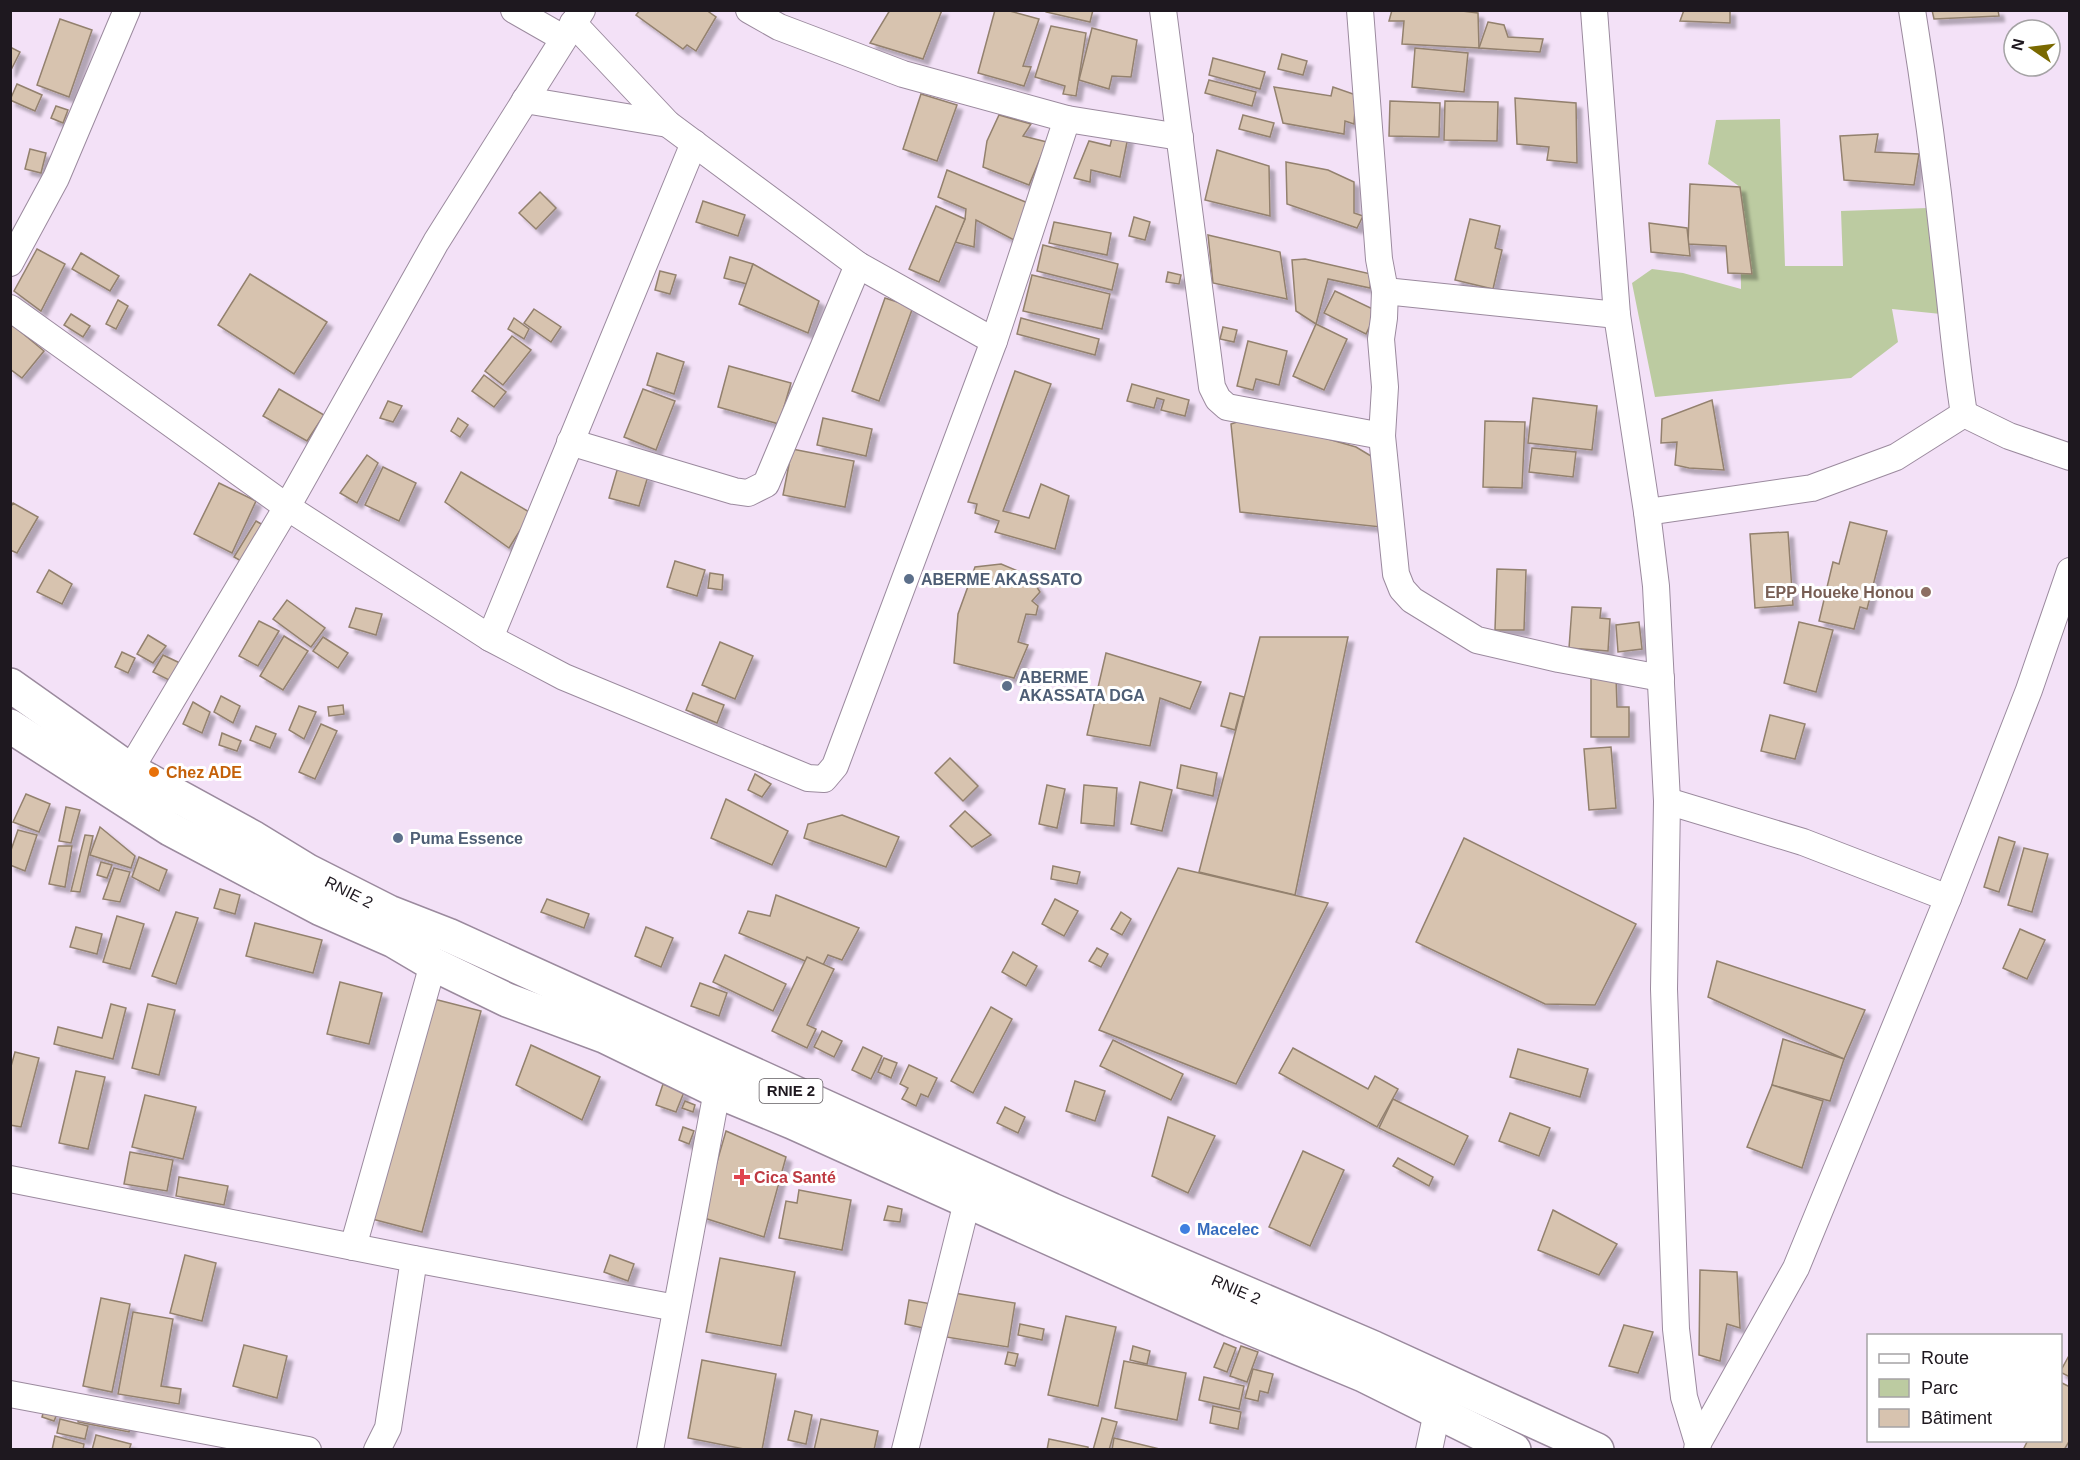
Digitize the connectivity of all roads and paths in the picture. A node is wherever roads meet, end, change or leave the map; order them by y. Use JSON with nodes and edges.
{"nodes":[{"id":1,"x":127,"y":10,"type":"edge"},
{"id":2,"x":514,"y":10,"type":"edge"},
{"id":3,"x":749,"y":10,"type":"edge"},
{"id":4,"x":1163,"y":10,"type":"edge"},
{"id":5,"x":1360,"y":10,"type":"edge"},
{"id":6,"x":1594,"y":10,"type":"edge"},
{"id":7,"x":1912,"y":10,"type":"edge"},
{"id":8,"x":573,"y":24,"type":"edge"},
{"id":9,"x":525,"y":100,"type":"junction"},
{"id":10,"x":1067,"y":119,"type":"junction"},
{"id":11,"x":668,"y":124,"type":"junction"},
{"id":12,"x":1180,"y":137,"type":"junction"},
{"id":13,"x":694,"y":143,"type":"junction"},
{"id":14,"x":10,"y":263,"type":"edge"},
{"id":15,"x":858,"y":265,"type":"junction"},
{"id":16,"x":1385,"y":291,"type":"junction"},
{"id":17,"x":10,"y":308,"type":"edge"},
{"id":18,"x":1617,"y":315,"type":"junction"},
{"id":19,"x":994,"y":342,"type":"junction"},
{"id":20,"x":1964,"y":414,"type":"junction"},
{"id":21,"x":1382,"y":436,"type":"junction"},
{"id":22,"x":570,"y":442,"type":"junction"},
{"id":23,"x":2070,"y":457,"type":"edge"},
{"id":24,"x":287,"y":507,"type":"junction"},
{"id":25,"x":1647,"y":512,"type":"junction"},
{"id":26,"x":2070,"y":571,"type":"edge"},
{"id":27,"x":490,"y":638,"type":"junction"},
{"id":28,"x":1661,"y":678,"type":"junction"},
{"id":29,"x":10,"y":685,"type":"edge"},
{"id":30,"x":10,"y":726,"type":"edge"},
{"id":31,"x":130,"y":770,"type":"junction"},
{"id":32,"x":1667,"y":801,"type":"junction"},
{"id":33,"x":1948,"y":898,"type":"junction"},
{"id":34,"x":433,"y":964,"type":"junction"},
{"id":35,"x":717,"y":1091,"type":"junction"},
{"id":36,"x":10,"y":1179,"type":"edge"},
{"id":37,"x":967,"y":1202,"type":"junction"},
{"id":38,"x":353,"y":1247,"type":"junction"},
{"id":39,"x":414,"y":1259,"type":"junction"},
{"id":40,"x":676,"y":1308,"type":"junction"},
{"id":41,"x":10,"y":1394,"type":"edge"},
{"id":42,"x":1437,"y":1412,"type":"junction"},
{"id":43,"x":1698,"y":1446,"type":"edge"},
{"id":44,"x":308,"y":1449,"type":"edge"},
{"id":45,"x":377,"y":1449,"type":"edge"},
{"id":46,"x":650,"y":1449,"type":"edge"},
{"id":47,"x":905,"y":1449,"type":"edge"},
{"id":48,"x":1429,"y":1449,"type":"edge"},
{"id":49,"x":1514,"y":1449,"type":"edge"},
{"id":50,"x":1597,"y":1449,"type":"edge"}],
"edges":[{"from":1,"to":14,"type":"street"},
{"from":2,"to":8,"type":"street"},
{"from":3,"to":10,"type":"street"},
{"from":4,"to":12,"type":"street"},
{"from":5,"to":16,"type":"street"},
{"from":6,"to":18,"type":"street"},
{"from":7,"to":20,"type":"street"},
{"from":8,"to":9,"type":"street"},
{"from":8,"to":11,"type":"street"},
{"from":9,"to":11,"type":"street"},
{"from":9,"to":24,"type":"street"},
{"from":10,"to":12,"type":"street"},
{"from":10,"to":19,"type":"street"},
{"from":11,"to":13,"type":"street"},
{"from":12,"to":21,"type":"street"},
{"from":13,"to":15,"type":"street"},
{"from":13,"to":22,"type":"street"},
{"from":15,"to":19,"type":"street"},
{"from":15,"to":22,"type":"street"},
{"from":16,"to":18,"type":"street"},
{"from":16,"to":21,"type":"street"},
{"from":17,"to":24,"type":"street"},
{"from":18,"to":25,"type":"street"},
{"from":19,"to":27,"type":"street"},
{"from":20,"to":23,"type":"street"},
{"from":20,"to":25,"type":"street"},
{"from":21,"to":28,"type":"street"},
{"from":22,"to":27,"type":"street"},
{"from":24,"to":27,"type":"street"},
{"from":24,"to":31,"type":"street"},
{"from":25,"to":28,"type":"street"},
{"from":26,"to":33,"type":"street"},
{"from":28,"to":32,"type":"street"},
{"from":29,"to":31,"type":"highway","name":"RNIE 2","number":"RNIE 2"},
{"from":30,"to":34,"type":"highway","name":"RNIE 2","number":"RNIE 2"},
{"from":31,"to":50,"type":"highway","name":"RNIE 2","number":"RNIE 2"},
{"from":32,"to":33,"type":"street"},
{"from":32,"to":43,"type":"street"},
{"from":33,"to":43,"type":"street"},
{"from":34,"to":35,"type":"highway","name":"RNIE 2","number":"RNIE 2"},
{"from":34,"to":38,"type":"street"},
{"from":35,"to":37,"type":"highway","name":"RNIE 2","number":"RNIE 2"},
{"from":35,"to":40,"type":"street"},
{"from":36,"to":38,"type":"street"},
{"from":37,"to":42,"type":"highway","name":"RNIE 2","number":"RNIE 2"},
{"from":37,"to":47,"type":"street"},
{"from":38,"to":39,"type":"street"},
{"from":39,"to":40,"type":"street"},
{"from":39,"to":45,"type":"street"},
{"from":40,"to":46,"type":"street"},
{"from":41,"to":44,"type":"street"},
{"from":42,"to":48,"type":"street"},
{"from":42,"to":49,"type":"highway","name":"RNIE 2","number":"RNIE 2"}]}
